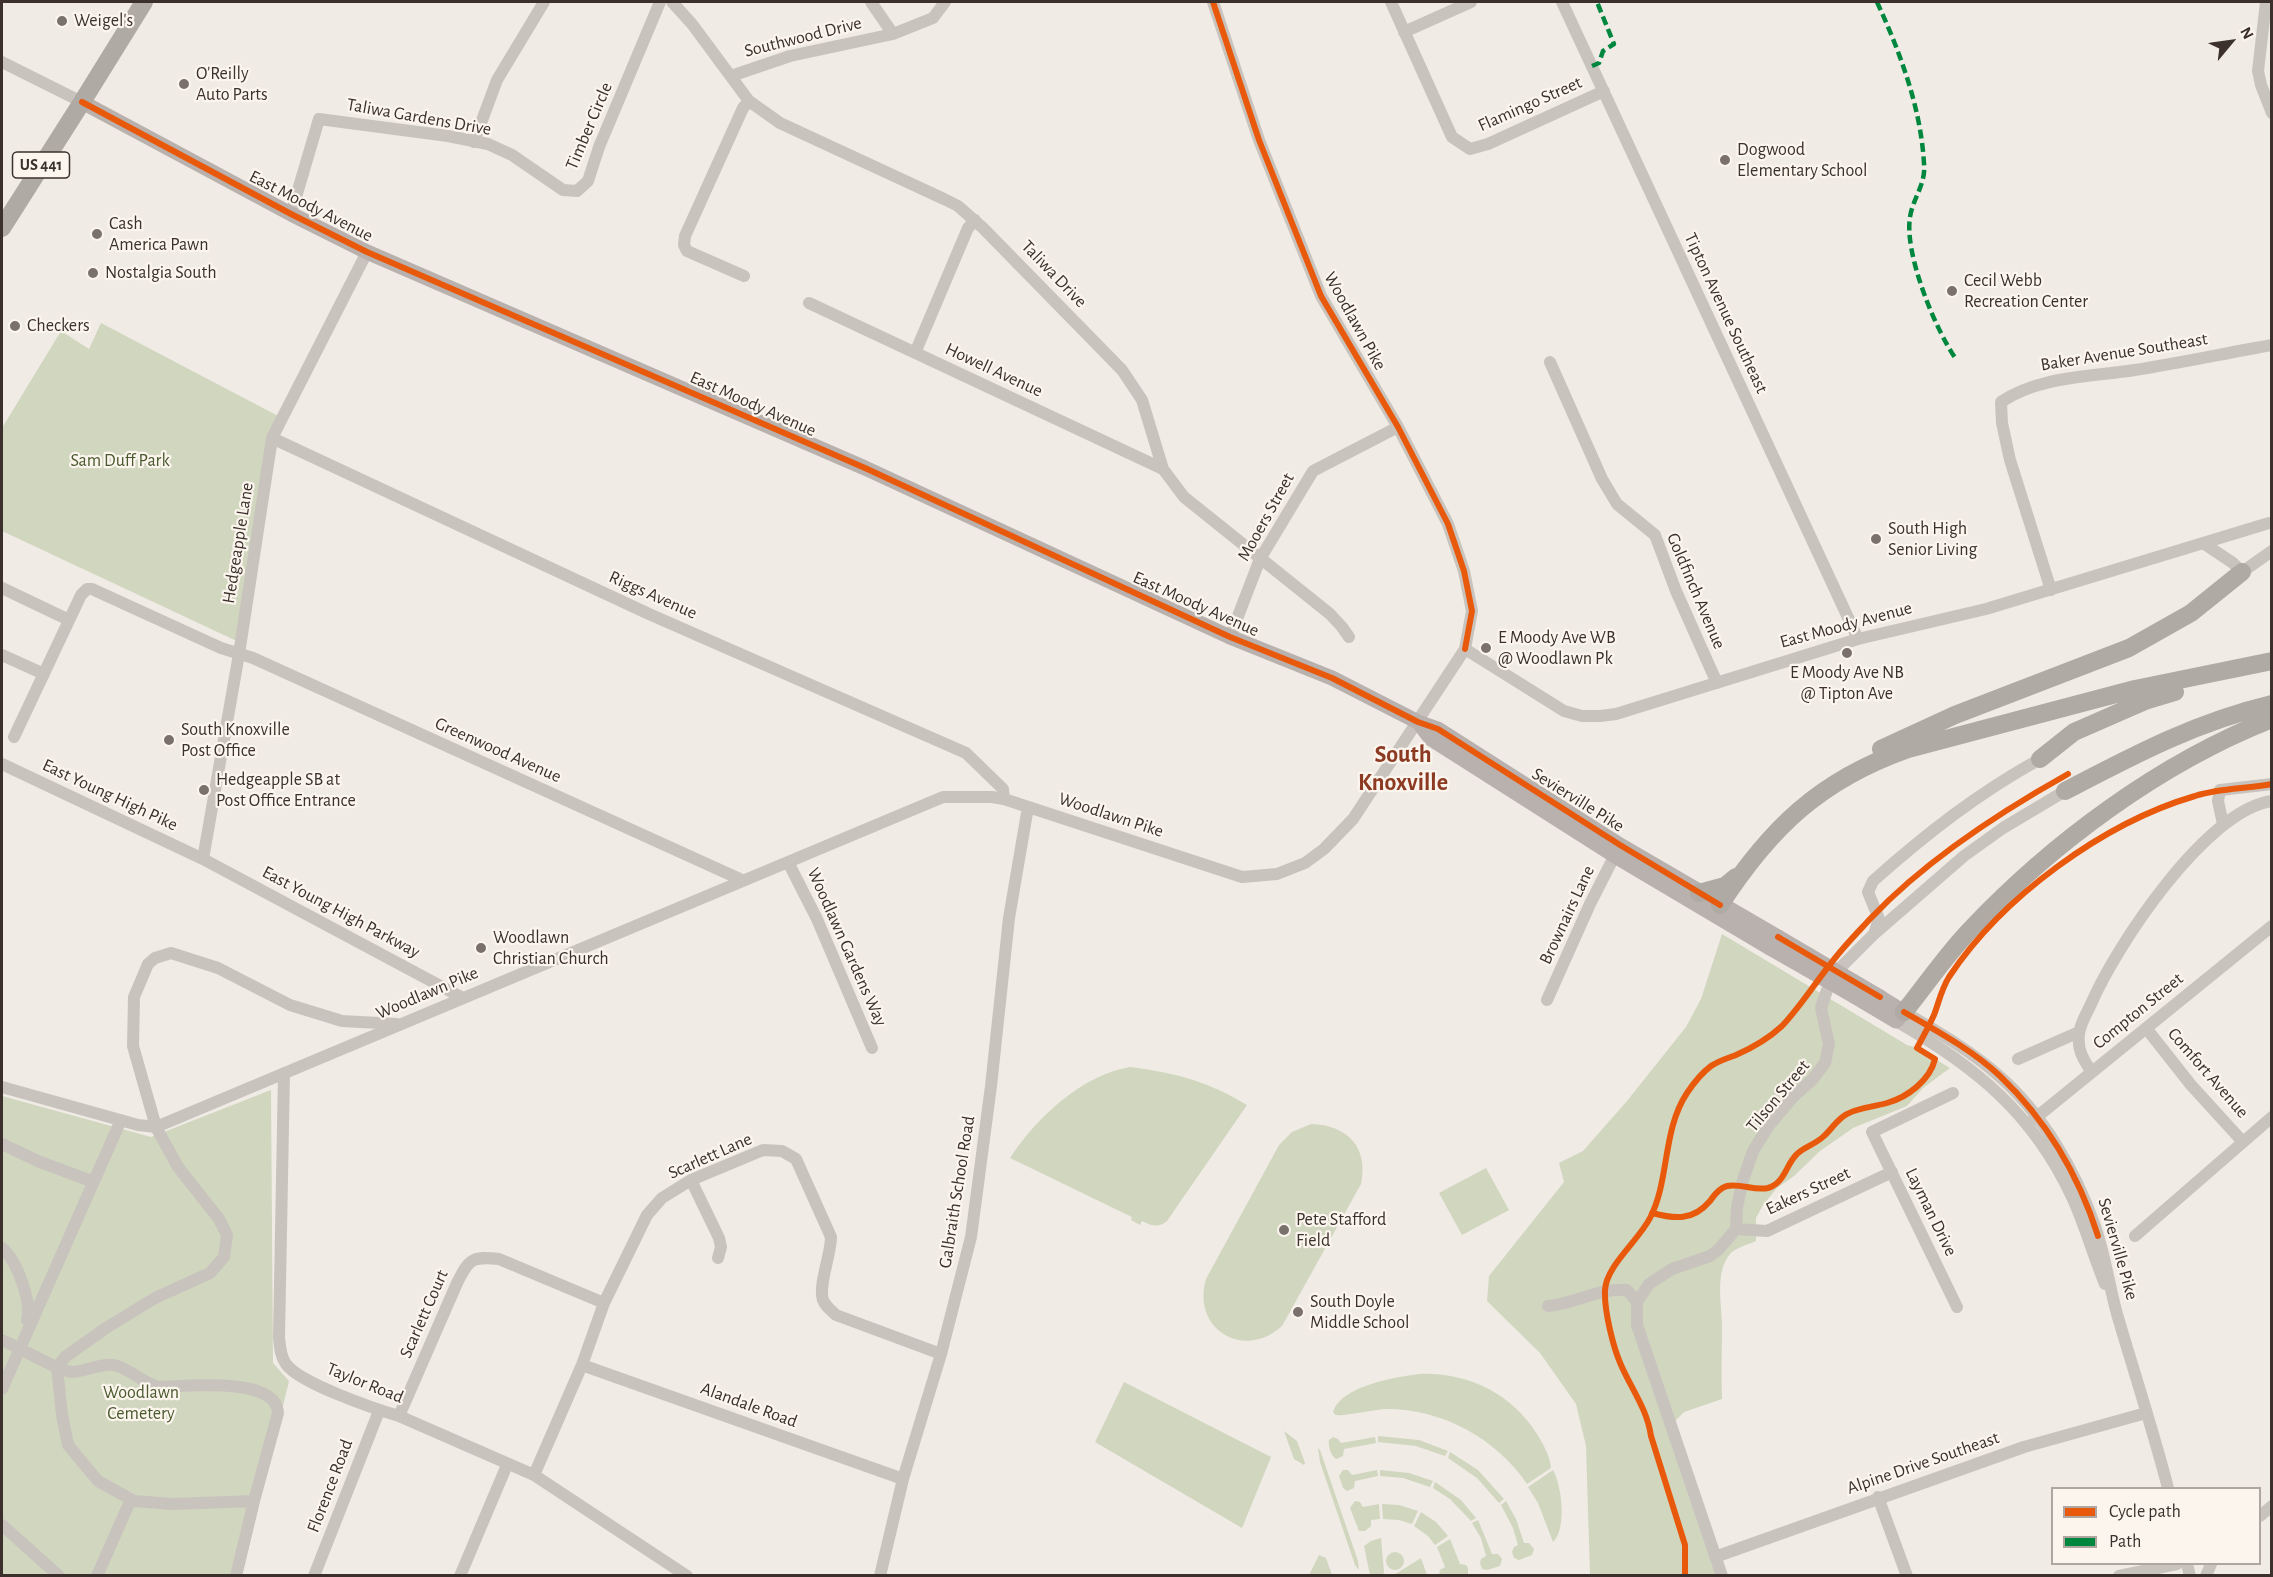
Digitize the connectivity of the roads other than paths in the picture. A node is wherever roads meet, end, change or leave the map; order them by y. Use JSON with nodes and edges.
{"nodes":[{"id":1,"x":144,"y":2,"type":"edge"},
{"id":2,"x":544,"y":2,"type":"edge"},
{"id":3,"x":660,"y":2,"type":"edge"},
{"id":4,"x":672,"y":2,"type":"edge"},
{"id":5,"x":871,"y":2,"type":"edge"},
{"id":6,"x":945,"y":2,"type":"edge"},
{"id":7,"x":1213,"y":2,"type":"edge"},
{"id":8,"x":1391,"y":2,"type":"edge"},
{"id":9,"x":1471,"y":2,"type":"edge"},
{"id":10,"x":1562,"y":2,"type":"edge"},
{"id":11,"x":2266,"y":2,"type":"edge"},
{"id":12,"x":1404,"y":32,"type":"junction"},
{"id":13,"x":893,"y":34,"type":"junction"},
{"id":14,"x":2,"y":62,"type":"edge"},
{"id":15,"x":730,"y":76,"type":"junction"},
{"id":16,"x":1604,"y":91,"type":"junction"},
{"id":17,"x":749,"y":101,"type":"junction"},
{"id":18,"x":82,"y":102,"type":"junction"},
{"id":19,"x":2271,"y":112,"type":"edge"},
{"id":20,"x":474,"y":142,"type":"junction"},
{"id":21,"x":512,"y":155,"type":"joint"},
{"id":22,"x":291,"y":214,"type":"junction"},
{"id":23,"x":975,"y":220,"type":"junction"},
{"id":24,"x":2,"y":228,"type":"edge"},
{"id":25,"x":367,"y":252,"type":"junction"},
{"id":26,"x":744,"y":276,"type":"dead end"},
{"id":27,"x":809,"y":303,"type":"dead end"},
{"id":28,"x":2271,"y":345,"type":"edge"},
{"id":29,"x":915,"y":353,"type":"junction"},
{"id":30,"x":1550,"y":362,"type":"dead end"},
{"id":31,"x":1398,"y":427,"type":"junction"},
{"id":32,"x":272,"y":438,"type":"junction"},
{"id":33,"x":1163,"y":469,"type":"junction"},
{"id":34,"x":2269,"y":524,"type":"dead end"},
{"id":35,"x":2203,"y":543,"type":"junction"},
{"id":36,"x":2271,"y":551,"type":"edge"},
{"id":37,"x":1260,"y":560,"type":"junction"},
{"id":38,"x":2242,"y":573,"type":"junction"},
{"id":39,"x":2,"y":588,"type":"edge"},
{"id":40,"x":2051,"y":590,"type":"junction"},
{"id":41,"x":69,"y":620,"type":"junction"},
{"id":42,"x":1230,"y":637,"type":"junction"},
{"id":43,"x":1348,"y":637,"type":"dead end"},
{"id":44,"x":1858,"y":639,"type":"junction"},
{"id":45,"x":1465,"y":649,"type":"junction"},
{"id":46,"x":239,"y":654,"type":"junction"},
{"id":47,"x":2,"y":655,"type":"edge"},
{"id":48,"x":2271,"y":663,"type":"edge"},
{"id":49,"x":44,"y":674,"type":"junction"},
{"id":50,"x":1717,"y":683,"type":"junction"},
{"id":51,"x":2271,"y":704,"type":"edge"},
{"id":52,"x":2271,"y":719,"type":"edge"},
{"id":53,"x":1418,"y":722,"type":"junction"},
{"id":54,"x":14,"y":736,"type":"dead end"},
{"id":55,"x":2040,"y":759,"type":"joint"},
{"id":56,"x":2,"y":764,"type":"edge"},
{"id":57,"x":1836,"y":781,"type":"junction"},
{"id":58,"x":2271,"y":784,"type":"edge"},
{"id":59,"x":2065,"y":791,"type":"joint"},
{"id":60,"x":1004,"y":799,"type":"junction"},
{"id":61,"x":2271,"y":801,"type":"edge"},
{"id":62,"x":1028,"y":807,"type":"junction"},
{"id":63,"x":2223,"y":824,"type":"junction"},
{"id":64,"x":1617,"y":851,"type":"junction"},
{"id":65,"x":202,"y":859,"type":"junction"},
{"id":66,"x":788,"y":862,"type":"junction"},
{"id":67,"x":1748,"y":865,"type":"junction"},
{"id":68,"x":742,"y":880,"type":"junction"},
{"id":69,"x":1699,"y":893,"type":"junction"},
{"id":70,"x":1718,"y":910,"type":"junction"},
{"id":71,"x":1878,"y":912,"type":"junction"},
{"id":72,"x":1899,"y":912,"type":"junction"},
{"id":73,"x":2271,"y":926,"type":"edge"},
{"id":74,"x":1873,"y":935,"type":"junction"},
{"id":75,"x":1774,"y":943,"type":"junction"},
{"id":76,"x":462,"y":998,"type":"junction"},
{"id":77,"x":1547,"y":1000,"type":"dead end"},
{"id":78,"x":1900,"y":1016,"type":"junction"},
{"id":79,"x":401,"y":1024,"type":"junction"},
{"id":80,"x":2146,"y":1028,"type":"junction"},
{"id":81,"x":2079,"y":1032,"type":"junction"},
{"id":82,"x":872,"y":1048,"type":"dead end"},
{"id":83,"x":2018,"y":1059,"type":"dead end"},
{"id":84,"x":2091,"y":1071,"type":"junction"},
{"id":85,"x":284,"y":1073,"type":"junction"},
{"id":86,"x":2,"y":1087,"type":"edge"},
{"id":87,"x":1953,"y":1093,"type":"dead end"},
{"id":88,"x":2037,"y":1116,"type":"junction"},
{"id":89,"x":2271,"y":1117,"type":"edge"},
{"id":90,"x":121,"y":1120,"type":"junction"},
{"id":91,"x":2027,"y":1124,"type":"junction"},
{"id":92,"x":156,"y":1127,"type":"junction"},
{"id":93,"x":2243,"y":1142,"type":"junction"},
{"id":94,"x":2,"y":1144,"type":"edge"},
{"id":95,"x":1892,"y":1172,"type":"junction"},
{"id":96,"x":691,"y":1180,"type":"junction"},
{"id":97,"x":94,"y":1182,"type":"junction"},
{"id":98,"x":1736,"y":1229,"type":"junction"},
{"id":99,"x":2135,"y":1236,"type":"dead end"},
{"id":100,"x":2,"y":1248,"type":"edge"},
{"id":101,"x":718,"y":1258,"type":"dead end"},
{"id":102,"x":21,"y":1280,"type":"junction"},
{"id":103,"x":49,"y":1281,"type":"junction"},
{"id":104,"x":1637,"y":1302,"type":"junction"},
{"id":105,"x":604,"y":1303,"type":"junction"},
{"id":106,"x":2114,"y":1304,"type":"junction"},
{"id":107,"x":1548,"y":1306,"type":"dead end"},
{"id":108,"x":1957,"y":1307,"type":"dead end"},
{"id":109,"x":2,"y":1340,"type":"edge"},
{"id":110,"x":19,"y":1348,"type":"junction"},
{"id":111,"x":941,"y":1354,"type":"junction"},
{"id":112,"x":582,"y":1365,"type":"junction"},
{"id":113,"x":57,"y":1367,"type":"junction"},
{"id":114,"x":2,"y":1380,"type":"edge"},
{"id":115,"x":2,"y":1389,"type":"edge"},
{"id":116,"x":379,"y":1411,"type":"junction"},
{"id":117,"x":2146,"y":1413,"type":"junction"},
{"id":118,"x":399,"y":1416,"type":"junction"},
{"id":119,"x":507,"y":1465,"type":"junction"},
{"id":120,"x":534,"y":1475,"type":"junction"},
{"id":121,"x":903,"y":1479,"type":"junction"},
{"id":122,"x":2168,"y":1487,"type":"edge"},
{"id":123,"x":1878,"y":1497,"type":"junction"},
{"id":124,"x":131,"y":1499,"type":"junction"},
{"id":125,"x":254,"y":1501,"type":"junction"},
{"id":126,"x":2,"y":1525,"type":"edge"},
{"id":127,"x":1715,"y":1557,"type":"junction"},
{"id":128,"x":2167,"y":1565,"type":"edge"},
{"id":129,"x":59,"y":1575,"type":"edge"},
{"id":130,"x":97,"y":1575,"type":"edge"},
{"id":131,"x":236,"y":1575,"type":"edge"},
{"id":132,"x":315,"y":1575,"type":"edge"},
{"id":133,"x":460,"y":1575,"type":"edge"},
{"id":134,"x":687,"y":1575,"type":"edge"},
{"id":135,"x":880,"y":1575,"type":"edge"},
{"id":136,"x":1722,"y":1575,"type":"edge"},
{"id":137,"x":1906,"y":1575,"type":"edge"},
{"id":138,"x":2119,"y":1575,"type":"edge"}],
"edges":[{"from":1,"to":18,"type":"highway","number":"US 441"},
{"from":2,"to":20,"type":"street"},
{"from":3,"to":21,"type":"street","name":"Timber Circle"},
{"from":4,"to":15,"type":"street","name":"Taliwa Drive"},
{"from":5,"to":13,"type":"street"},
{"from":6,"to":13,"type":"street","name":"Southwood Drive"},
{"from":7,"to":31,"type":"street","name":"Woodlawn Pike"},
{"from":8,"to":12,"type":"street"},
{"from":9,"to":12,"type":"street"},
{"from":10,"to":16,"type":"street","name":"Tipton Avenue Southeast"},
{"from":11,"to":19,"type":"street"},
{"from":12,"to":16,"type":"street","name":"Flamingo Street"},
{"from":13,"to":15,"type":"street","name":"Southwood Drive"},
{"from":14,"to":18,"type":"street"},
{"from":15,"to":17,"type":"street","name":"Taliwa Drive"},
{"from":16,"to":44,"type":"street","name":"Tipton Avenue Southeast"},
{"from":17,"to":23,"type":"street","name":"Taliwa Drive"},
{"from":17,"to":26,"type":"street"},
{"from":18,"to":22,"type":"main road","name":"East Moody Avenue"},
{"from":18,"to":24,"type":"highway","number":"US 441"},
{"from":20,"to":21,"type":"street","name":"Taliwa Gardens Drive"},
{"from":20,"to":22,"type":"street","name":"Taliwa Gardens Drive"},
{"from":22,"to":25,"type":"main road","name":"East Moody Avenue"},
{"from":23,"to":29,"type":"street"},
{"from":23,"to":33,"type":"street","name":"Taliwa Drive"},
{"from":25,"to":32,"type":"street","name":"Hedgeapple Lane"},
{"from":25,"to":42,"type":"main road","name":"East Moody Avenue"},
{"from":27,"to":29,"type":"street","name":"Howell Avenue"},
{"from":28,"to":40,"type":"street","name":"Baker Avenue Southeast"},
{"from":29,"to":33,"type":"street","name":"Howell Avenue"},
{"from":30,"to":50,"type":"street","name":"Goldfinch Avenue"},
{"from":31,"to":37,"type":"street","name":"Mooers Street"},
{"from":31,"to":45,"type":"street","name":"Woodlawn Pike"},
{"from":32,"to":46,"type":"street","name":"Hedgeapple Lane"},
{"from":32,"to":60,"type":"street","name":"Riggs Avenue"},
{"from":33,"to":37,"type":"street","name":"Taliwa Drive"},
{"from":34,"to":35,"type":"street","name":"East Moody Avenue"},
{"from":35,"to":38,"type":"street"},
{"from":35,"to":40,"type":"street","name":"East Moody Avenue"},
{"from":36,"to":38,"type":"street"},
{"from":37,"to":42,"type":"street","name":"Mooers Street"},
{"from":37,"to":43,"type":"street","name":"Taliwa Drive"},
{"from":38,"to":57,"type":"highway"},
{"from":39,"to":41,"type":"street"},
{"from":40,"to":44,"type":"street","name":"East Moody Avenue"},
{"from":41,"to":46,"type":"street","name":"Greenwood Avenue"},
{"from":41,"to":49,"type":"street"},
{"from":42,"to":53,"type":"main road","name":"East Moody Avenue"},
{"from":44,"to":50,"type":"street","name":"East Moody Avenue"},
{"from":45,"to":50,"type":"street","name":"East Moody Avenue"},
{"from":45,"to":53,"type":"street","name":"Woodlawn Pike"},
{"from":46,"to":65,"type":"street","name":"Hedgeapple Lane"},
{"from":46,"to":68,"type":"street","name":"Greenwood Avenue"},
{"from":47,"to":49,"type":"street"},
{"from":48,"to":55,"type":"highway"},
{"from":48,"to":57,"type":"highway"},
{"from":49,"to":54,"type":"street"},
{"from":51,"to":59,"type":"highway"},
{"from":52,"to":78,"type":"highway"},
{"from":53,"to":62,"type":"street","name":"Woodlawn Pike"},
{"from":53,"to":64,"type":"main road","name":"Sevierville Pike"},
{"from":55,"to":71,"type":"street"},
{"from":56,"to":65,"type":"street","name":"East Young High Pike"},
{"from":57,"to":67,"type":"highway"},
{"from":58,"to":63,"type":"street"},
{"from":59,"to":72,"type":"street","name":"Tilson Street"},
{"from":60,"to":62,"type":"street","name":"Woodlawn Pike"},
{"from":60,"to":66,"type":"street","name":"Woodlawn Pike"},
{"from":61,"to":63,"type":"street"},
{"from":62,"to":111,"type":"street","name":"Galbraith School Road"},
{"from":63,"to":81,"type":"street"},
{"from":64,"to":69,"type":"main road","name":"Sevierville Pike"},
{"from":64,"to":70,"type":"main road","name":"Sevierville Pike"},
{"from":64,"to":77,"type":"street","name":"Brownairs Lane"},
{"from":65,"to":76,"type":"street","name":"East Young High Parkway"},
{"from":66,"to":68,"type":"street","name":"Woodlawn Pike"},
{"from":66,"to":82,"type":"street","name":"Woodlawn Gardens Way"},
{"from":67,"to":69,"type":"highway"},
{"from":67,"to":70,"type":"highway"},
{"from":68,"to":76,"type":"street","name":"Woodlawn Pike"},
{"from":69,"to":70,"type":"main road","name":"Sevierville Pike"},
{"from":70,"to":75,"type":"main road","name":"Sevierville Pike"},
{"from":71,"to":72,"type":"street"},
{"from":71,"to":74,"type":"street"},
{"from":72,"to":74,"type":"street","name":"Tilson Street"},
{"from":73,"to":80,"type":"street","name":"Compton Street"},
{"from":74,"to":98,"type":"street","name":"Tilson Street"},
{"from":75,"to":78,"type":"main road","name":"Sevierville Pike","bridge":true},
{"from":75,"to":78,"type":"main road","name":"Sevierville Pike","bridge":true},
{"from":76,"to":79,"type":"street","name":"Woodlawn Pike"},
{"from":78,"to":88,"type":"street","name":"Sevierville Pike"},
{"from":78,"to":91,"type":"street","name":"Sevierville Pike"},
{"from":79,"to":85,"type":"street","name":"Woodlawn Pike"},
{"from":79,"to":92,"type":"street"},
{"from":80,"to":84,"type":"street","name":"Compton Street"},
{"from":80,"to":93,"type":"street","name":"Comfort Avenue"},
{"from":81,"to":83,"type":"street"},
{"from":81,"to":84,"type":"street"},
{"from":84,"to":88,"type":"street","name":"Compton Street"},
{"from":85,"to":92,"type":"street","name":"Woodlawn Pike"},
{"from":85,"to":116,"type":"street","name":"Taylor Road"},
{"from":86,"to":90,"type":"street"},
{"from":87,"to":95,"type":"street","name":"Layman Drive"},
{"from":88,"to":91,"type":"street","name":"Compton Street"},
{"from":88,"to":106,"type":"street","name":"Sevierville Pike"},
{"from":89,"to":93,"type":"street"},
{"from":90,"to":92,"type":"street"},
{"from":90,"to":97,"type":"street"},
{"from":91,"to":106,"type":"street","name":"Sevierville Pike"},
{"from":92,"to":113,"type":"street"},
{"from":93,"to":99,"type":"street"},
{"from":94,"to":97,"type":"street"},
{"from":95,"to":98,"type":"street","name":"Eakers Street"},
{"from":95,"to":108,"type":"street","name":"Layman Drive"},
{"from":96,"to":101,"type":"street"},
{"from":96,"to":105,"type":"street","name":"Scarlett Lane"},
{"from":96,"to":111,"type":"street","name":"Scarlett Lane"},
{"from":97,"to":103,"type":"street"},
{"from":98,"to":104,"type":"street"},
{"from":100,"to":102,"type":"street"},
{"from":102,"to":103,"type":"street"},
{"from":102,"to":110,"type":"street"},
{"from":103,"to":110,"type":"street"},
{"from":104,"to":107,"type":"street"},
{"from":104,"to":127,"type":"street"},
{"from":105,"to":112,"type":"street","name":"Scarlett Lane"},
{"from":105,"to":118,"type":"street","name":"Scarlett Court"},
{"from":106,"to":117,"type":"street","name":"Sevierville Pike"},
{"from":109,"to":110,"type":"street"},
{"from":110,"to":113,"type":"street"},
{"from":110,"to":114,"type":"street"},
{"from":110,"to":115,"type":"street"},
{"from":111,"to":121,"type":"street","name":"Galbraith School Road"},
{"from":112,"to":120,"type":"street","name":"Scarlett Lane"},
{"from":112,"to":121,"type":"street","name":"Alandale Road"},
{"from":113,"to":124,"type":"street"},
{"from":113,"to":125,"type":"street"},
{"from":116,"to":118,"type":"street","name":"Taylor Road"},
{"from":116,"to":132,"type":"street","name":"Florence Road"},
{"from":117,"to":122,"type":"street","name":"Sevierville Pike"},
{"from":117,"to":123,"type":"street","name":"Alpine Drive Southeast"},
{"from":118,"to":119,"type":"street","name":"Taylor Road"},
{"from":119,"to":120,"type":"street","name":"Taylor Road"},
{"from":119,"to":133,"type":"street"},
{"from":120,"to":134,"type":"street","name":"Taylor Road"},
{"from":121,"to":135,"type":"street","name":"Galbraith School Road"},
{"from":123,"to":127,"type":"street","name":"Alpine Drive Southeast"},
{"from":123,"to":137,"type":"street"},
{"from":124,"to":125,"type":"street"},
{"from":124,"to":130,"type":"street"},
{"from":125,"to":131,"type":"street"},
{"from":126,"to":129,"type":"street"},
{"from":127,"to":136,"type":"street"},
{"from":128,"to":138,"type":"street"}]}
